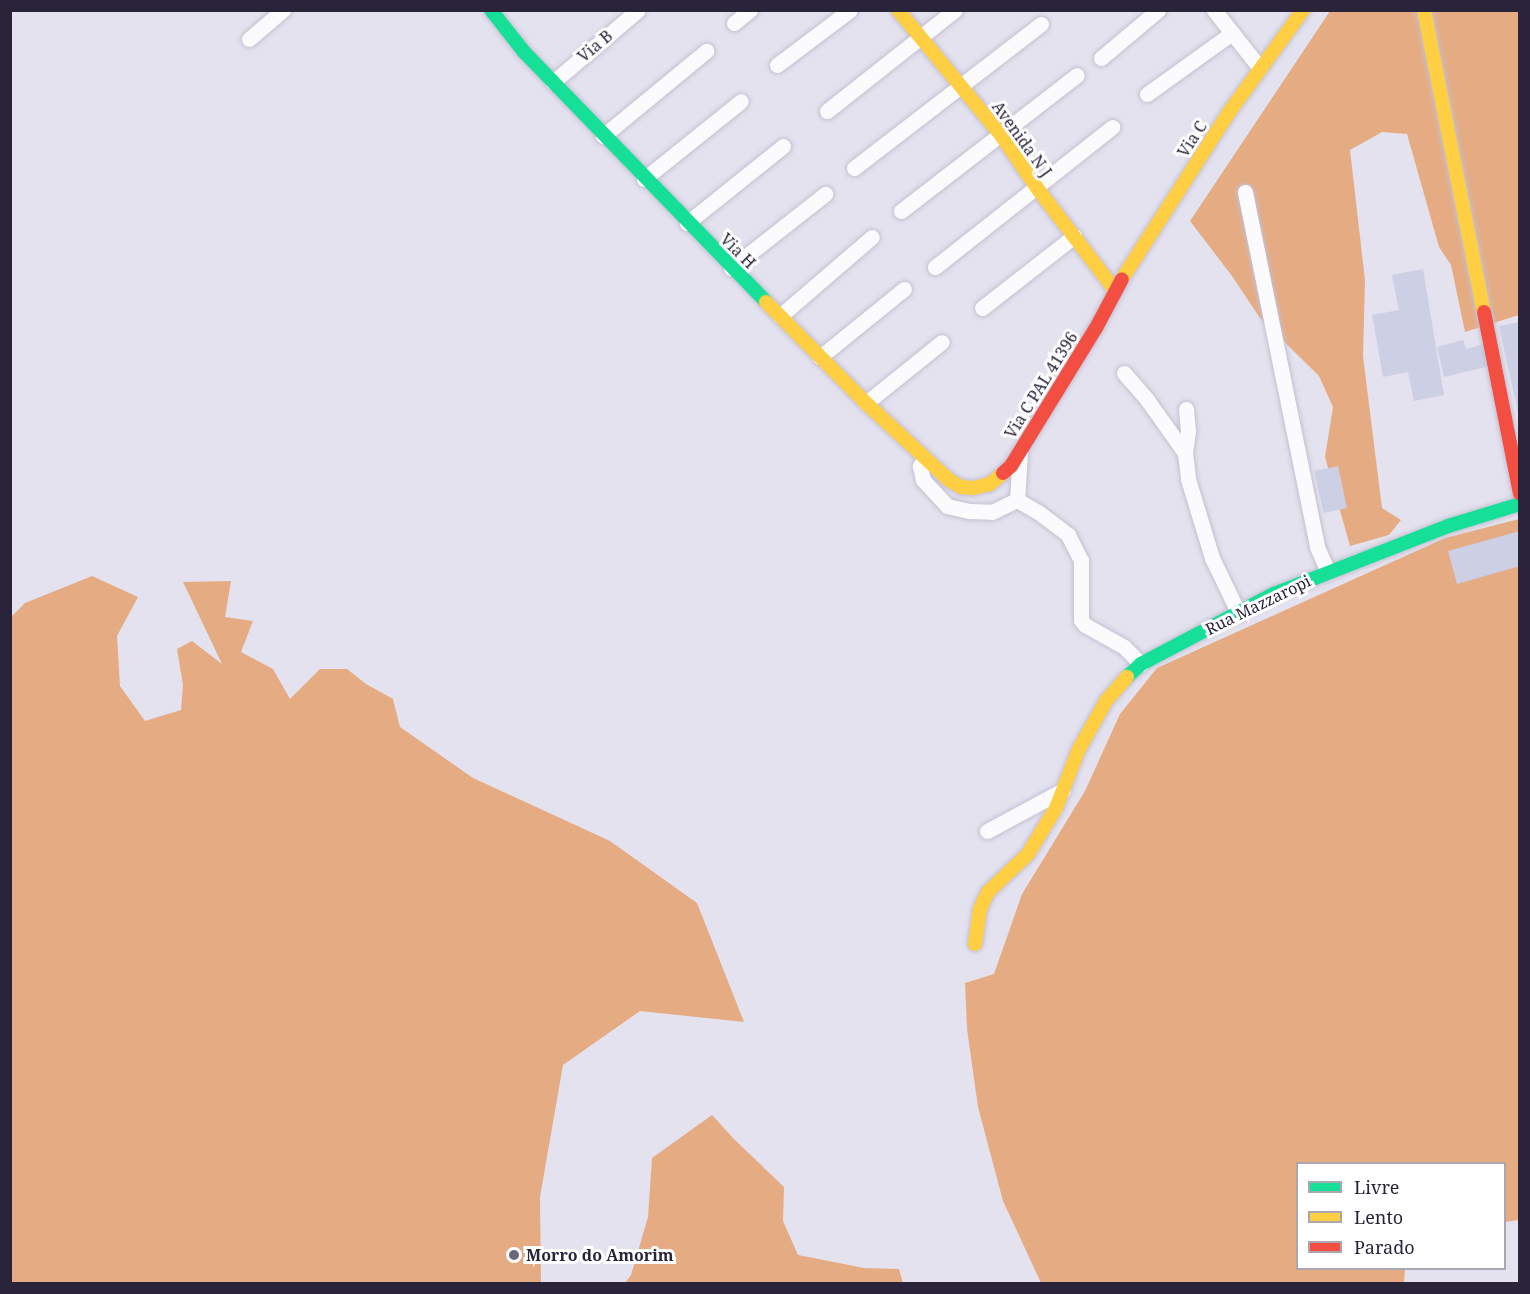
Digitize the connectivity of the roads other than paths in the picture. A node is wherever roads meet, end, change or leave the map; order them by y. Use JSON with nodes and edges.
{"nodes":[{"id":1,"x":283,"y":10,"type":"edge"},
{"id":2,"x":491,"y":10,"type":"edge"},
{"id":3,"x":638,"y":10,"type":"edge"},
{"id":4,"x":750,"y":10,"type":"edge"},
{"id":5,"x":850,"y":10,"type":"edge"},
{"id":6,"x":898,"y":10,"type":"edge"},
{"id":7,"x":955,"y":10,"type":"edge"},
{"id":8,"x":1158,"y":10,"type":"edge"},
{"id":9,"x":1214,"y":10,"type":"edge"},
{"id":10,"x":1303,"y":10,"type":"edge"},
{"id":11,"x":1424,"y":10,"type":"edge"},
{"id":12,"x":734,"y":23,"type":"dead end"},
{"id":13,"x":1041,"y":24,"type":"dead end"},
{"id":14,"x":1232,"y":33,"type":"junction"},
{"id":15,"x":920,"y":37,"type":"junction"},
{"id":16,"x":249,"y":39,"type":"dead end"},
{"id":17,"x":706,"y":51,"type":"dead end"},
{"id":18,"x":1101,"y":58,"type":"dead end"},
{"id":19,"x":777,"y":65,"type":"dead end"},
{"id":20,"x":1260,"y":68,"type":"junction"},
{"id":21,"x":1077,"y":75,"type":"dead end"},
{"id":22,"x":553,"y":81,"type":"junction"},
{"id":23,"x":961,"y":85,"type":"junction"},
{"id":24,"x":1147,"y":94,"type":"dead end"},
{"id":25,"x":741,"y":101,"type":"dead end"},
{"id":26,"x":827,"y":111,"type":"dead end"},
{"id":27,"x":1112,"y":127,"type":"dead end"},
{"id":28,"x":1001,"y":135,"type":"junction"},
{"id":29,"x":603,"y":136,"type":"junction"},
{"id":30,"x":783,"y":146,"type":"dead end"},
{"id":31,"x":854,"y":168,"type":"dead end"},
{"id":32,"x":644,"y":179,"type":"junction"},
{"id":33,"x":1036,"y":188,"type":"junction"},
{"id":34,"x":1245,"y":192,"type":"dead end"},
{"id":35,"x":825,"y":194,"type":"dead end"},
{"id":36,"x":901,"y":211,"type":"dead end"},
{"id":37,"x":687,"y":223,"type":"junction"},
{"id":38,"x":1074,"y":236,"type":"junction"},
{"id":39,"x":872,"y":237,"type":"dead end"},
{"id":40,"x":935,"y":267,"type":"dead end"},
{"id":41,"x":731,"y":268,"type":"junction"},
{"id":42,"x":904,"y":289,"type":"dead end"},
{"id":43,"x":1115,"y":290,"type":"junction"},
{"id":44,"x":982,"y":308,"type":"dead end"},
{"id":45,"x":780,"y":316,"type":"junction"},
{"id":46,"x":942,"y":342,"type":"dead end"},
{"id":47,"x":820,"y":357,"type":"junction"},
{"id":48,"x":1124,"y":374,"type":"dead end"},
{"id":49,"x":866,"y":403,"type":"junction"},
{"id":50,"x":1186,"y":409,"type":"dead end"},
{"id":51,"x":1020,"y":452,"type":"junction"},
{"id":52,"x":1185,"y":453,"type":"junction"},
{"id":53,"x":925,"y":459,"type":"junction"},
{"id":54,"x":982,"y":486,"type":"joint"},
{"id":55,"x":1520,"y":493,"type":"edge"},
{"id":56,"x":1017,"y":500,"type":"junction"},
{"id":57,"x":1520,"y":504,"type":"edge"},
{"id":58,"x":1328,"y":572,"type":"junction"},
{"id":59,"x":1239,"y":614,"type":"junction"},
{"id":60,"x":1141,"y":664,"type":"junction"},
{"id":61,"x":1064,"y":790,"type":"junction"},
{"id":62,"x":987,"y":831,"type":"dead end"},
{"id":63,"x":975,"y":944,"type":"dead end"}],
"edges":[{"from":1,"to":16,"type":"street"},
{"from":2,"to":22,"type":"street","name":"Via H"},
{"from":3,"to":22,"type":"street","name":"Via B"},
{"from":4,"to":12,"type":"street"},
{"from":5,"to":19,"type":"street"},
{"from":6,"to":15,"type":"street","name":"Avenida N J"},
{"from":7,"to":15,"type":"street"},
{"from":8,"to":18,"type":"street"},
{"from":9,"to":14,"type":"street"},
{"from":10,"to":20,"type":"street","name":"Via C"},
{"from":11,"to":55,"type":"street"},
{"from":13,"to":23,"type":"street"},
{"from":14,"to":20,"type":"street"},
{"from":14,"to":24,"type":"street"},
{"from":15,"to":23,"type":"street","name":"Avenida N J"},
{"from":15,"to":26,"type":"street"},
{"from":17,"to":29,"type":"street"},
{"from":20,"to":43,"type":"street","name":"Via C"},
{"from":21,"to":28,"type":"street"},
{"from":22,"to":29,"type":"street","name":"Via H"},
{"from":23,"to":28,"type":"street","name":"Avenida N J"},
{"from":23,"to":31,"type":"street"},
{"from":25,"to":32,"type":"street"},
{"from":27,"to":33,"type":"street"},
{"from":28,"to":33,"type":"street","name":"Avenida N J"},
{"from":28,"to":36,"type":"street"},
{"from":29,"to":32,"type":"street","name":"Via H"},
{"from":30,"to":37,"type":"street"},
{"from":32,"to":37,"type":"street","name":"Via H"},
{"from":33,"to":38,"type":"street","name":"Avenida N J"},
{"from":33,"to":40,"type":"street"},
{"from":34,"to":58,"type":"street"},
{"from":35,"to":41,"type":"street"},
{"from":37,"to":41,"type":"street","name":"Via H"},
{"from":38,"to":43,"type":"street","name":"Avenida N J"},
{"from":38,"to":44,"type":"street"},
{"from":39,"to":45,"type":"street"},
{"from":41,"to":45,"type":"street","name":"Via H"},
{"from":42,"to":47,"type":"street"},
{"from":43,"to":51,"type":"street","name":"Via C PAL 41396"},
{"from":45,"to":47,"type":"street","name":"Via H"},
{"from":46,"to":49,"type":"street"},
{"from":47,"to":49,"type":"street","name":"Via H"},
{"from":48,"to":52,"type":"street"},
{"from":49,"to":53,"type":"street","name":"Via H"},
{"from":50,"to":52,"type":"street"},
{"from":51,"to":54,"type":"street","name":"Via C PAL 41396"},
{"from":51,"to":56,"type":"street"},
{"from":52,"to":59,"type":"street"},
{"from":53,"to":54,"type":"street","name":"Via H"},
{"from":53,"to":56,"type":"street"},
{"from":56,"to":60,"type":"street"},
{"from":57,"to":58,"type":"street","name":"Rua Mazzaropi"},
{"from":58,"to":59,"type":"street","name":"Rua Mazzaropi"},
{"from":59,"to":60,"type":"street","name":"Rua Mazzaropi"},
{"from":60,"to":61,"type":"street","name":"Rua Mazzaropi"},
{"from":61,"to":62,"type":"street"},
{"from":61,"to":63,"type":"street","name":"Rua Mazzaropi"}]}
